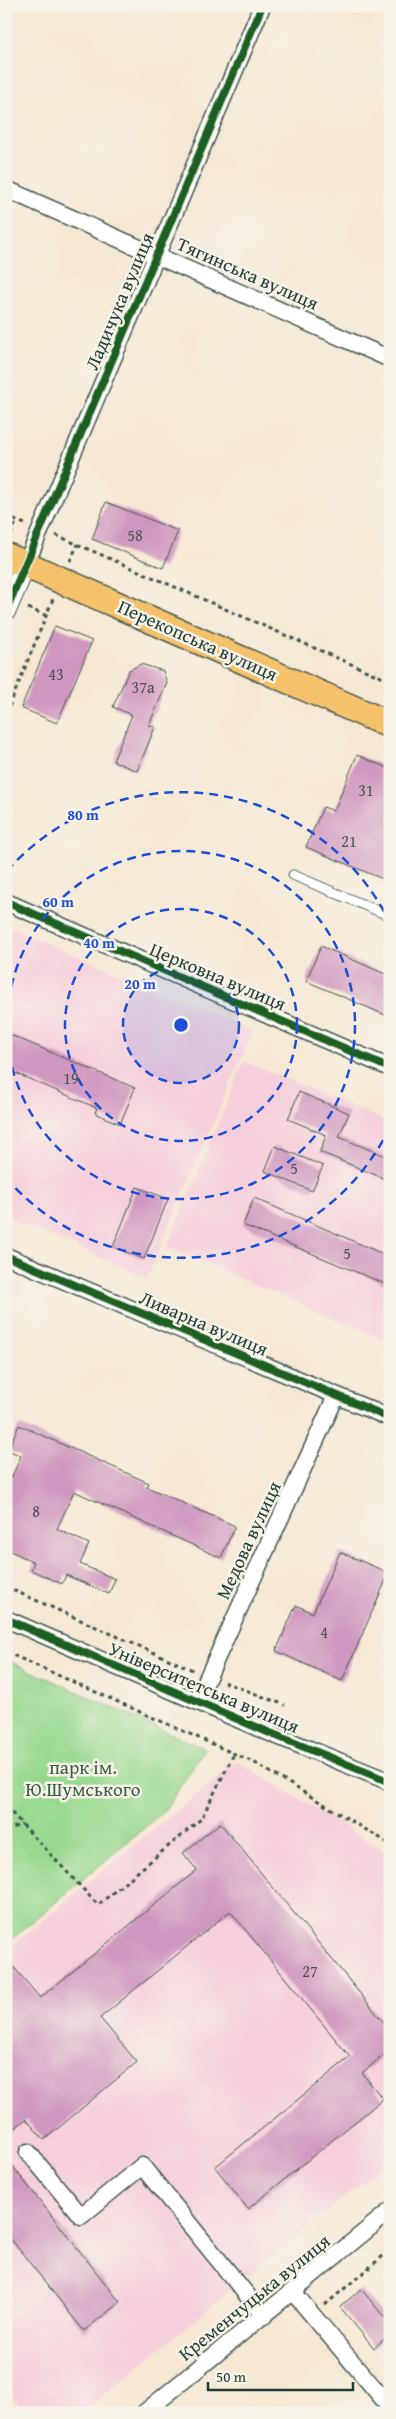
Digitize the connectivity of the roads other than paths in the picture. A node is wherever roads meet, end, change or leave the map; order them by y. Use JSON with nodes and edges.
{"nodes":[{"id":1,"x":262,"y":6,"type":"edge"},
{"id":2,"x":6,"y":189,"type":"edge"},
{"id":3,"x":156,"y":254,"type":"junction"},
{"id":4,"x":390,"y":358,"type":"edge"},
{"id":5,"x":16,"y":560,"type":"edge"},
{"id":6,"x":6,"y":610,"type":"edge"},
{"id":7,"x":390,"y":725,"type":"edge"},
{"id":8,"x":293,"y":875,"type":"dead end"},
{"id":9,"x":6,"y":902,"type":"edge"},
{"id":10,"x":390,"y":916,"type":"edge"},
{"id":11,"x":390,"y":1068,"type":"edge"},
{"id":12,"x":6,"y":1256,"type":"edge"},
{"id":13,"x":336,"y":1396,"type":"junction"},
{"id":14,"x":390,"y":1418,"type":"edge"},
{"id":15,"x":6,"y":1619,"type":"edge"},
{"id":16,"x":197,"y":1701,"type":"junction"},
{"id":17,"x":390,"y":1782,"type":"edge"},
{"id":18,"x":28,"y":2152,"type":"dead end"},
{"id":19,"x":390,"y":2211,"type":"edge"},
{"id":20,"x":293,"y":2292,"type":"junction"},
{"id":21,"x":264,"y":2316,"type":"junction"},
{"id":22,"x":390,"y":2407,"type":"edge"},
{"id":23,"x":144,"y":2413,"type":"edge"}],
"edges":[{"from":1,"to":3,"type":"street","name":"Ладичука вулиця"},
{"from":2,"to":3,"type":"street","name":"Тягинська вулиця"},
{"from":3,"to":4,"type":"street","name":"Тягинська вулиця"},
{"from":3,"to":5,"type":"street","name":"Ладичука вулиця"},
{"from":5,"to":6,"type":"street","name":"Ладичука вулиця"},
{"from":5,"to":7,"type":"main road","name":"Перекопська вулиця"},
{"from":8,"to":10,"type":"lane"},
{"from":9,"to":11,"type":"street","name":"Церковна вулиця"},
{"from":12,"to":13,"type":"street","name":"Ливарна вулиця"},
{"from":13,"to":14,"type":"street","name":"Ливарна вулиця"},
{"from":13,"to":16,"type":"street","name":"Медова вулиця"},
{"from":15,"to":16,"type":"street","name":"Університетська вулиця"},
{"from":16,"to":17,"type":"street","name":"Університетська вулиця"},
{"from":18,"to":21,"type":"street"},
{"from":19,"to":20,"type":"street","name":"Кременчуцька вулиця"},
{"from":20,"to":21,"type":"street","name":"Кременчуцька вулиця"},
{"from":20,"to":22,"type":"street"},
{"from":21,"to":23,"type":"street","name":"Кременчуцька вулиця"}]}
